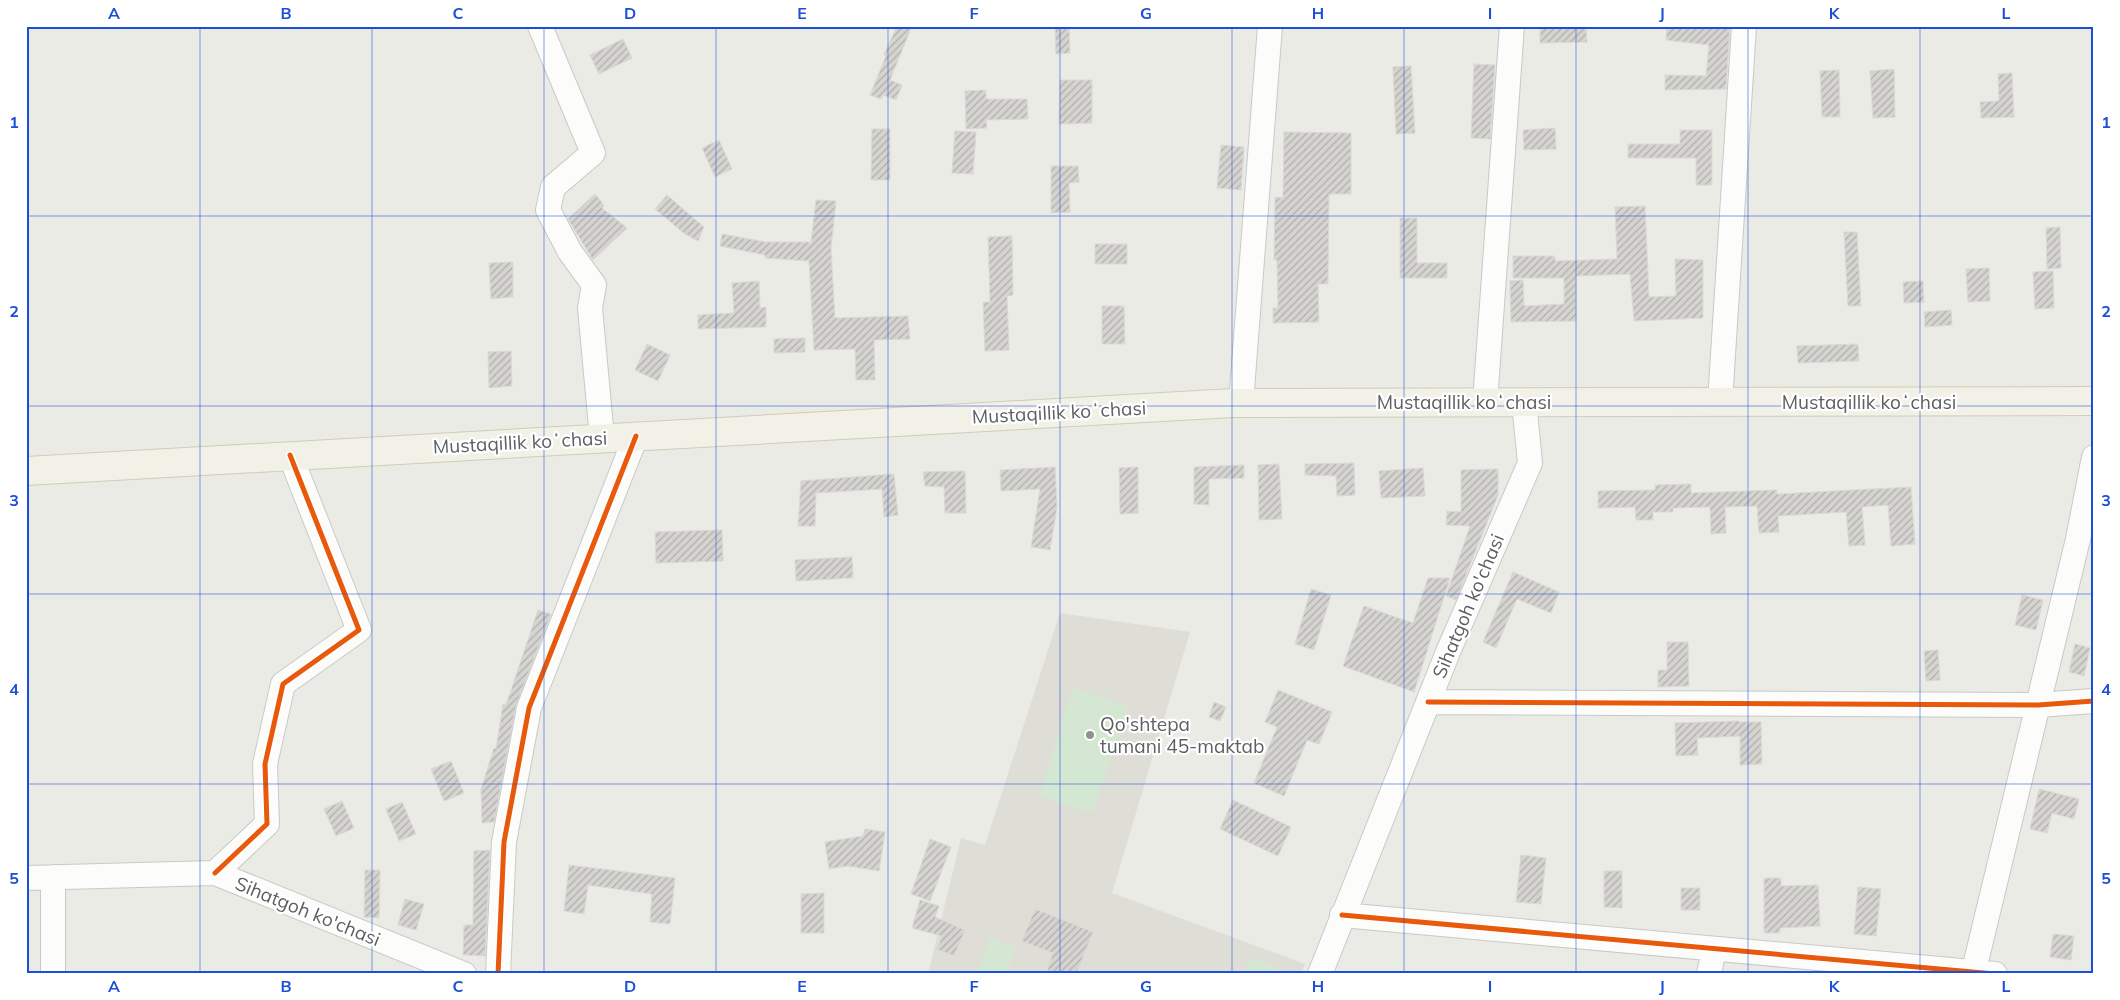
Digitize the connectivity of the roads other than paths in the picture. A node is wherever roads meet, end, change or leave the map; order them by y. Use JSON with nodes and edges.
{"nodes":[{"id":1,"x":540,"y":26,"type":"edge"},
{"id":2,"x":1270,"y":26,"type":"edge"},
{"id":3,"x":1512,"y":26,"type":"edge"},
{"id":4,"x":1744,"y":26,"type":"edge"},
{"id":5,"x":2094,"y":401,"type":"edge"},
{"id":6,"x":1485,"y":402,"type":"junction"},
{"id":7,"x":1524,"y":402,"type":"junction"},
{"id":8,"x":1720,"y":402,"type":"junction"},
{"id":9,"x":1241,"y":403,"type":"junction"},
{"id":10,"x":636,"y":436,"type":"junction"},
{"id":11,"x":602,"y":438,"type":"junction"},
{"id":12,"x":290,"y":455,"type":"junction"},
{"id":13,"x":2094,"y":456,"type":"edge"},
{"id":14,"x":26,"y":471,"type":"edge"},
{"id":15,"x":2094,"y":701,"type":"edge"},
{"id":16,"x":1428,"y":702,"type":"junction"},
{"id":17,"x":2038,"y":705,"type":"junction"},
{"id":18,"x":215,"y":873,"type":"junction"},
{"id":19,"x":53,"y":877,"type":"junction"},
{"id":20,"x":26,"y":878,"type":"edge"},
{"id":21,"x":1342,"y":915,"type":"junction"},
{"id":22,"x":1714,"y":949,"type":"junction"},
{"id":23,"x":1981,"y":973,"type":"edge"},
{"id":24,"x":52,"y":974,"type":"edge"},
{"id":25,"x":464,"y":974,"type":"edge"},
{"id":26,"x":498,"y":974,"type":"edge"},
{"id":27,"x":1320,"y":974,"type":"edge"},
{"id":28,"x":1709,"y":974,"type":"edge"}],
"edges":[{"from":1,"to":11,"type":"street"},
{"from":2,"to":9,"type":"street"},
{"from":3,"to":6,"type":"street"},
{"from":4,"to":8,"type":"street"},
{"from":5,"to":8,"type":"main road","name":"Mustaqillik koʻchasi"},
{"from":6,"to":7,"type":"main road","name":"Mustaqillik koʻchasi"},
{"from":6,"to":9,"type":"main road","name":"Mustaqillik koʻchasi"},
{"from":7,"to":8,"type":"main road","name":"Mustaqillik koʻchasi"},
{"from":7,"to":16,"type":"street","name":"Sihatgoh ko'chasi"},
{"from":9,"to":10,"type":"main road","name":"Mustaqillik koʻchasi"},
{"from":10,"to":11,"type":"main road","name":"Mustaqillik koʻchasi"},
{"from":10,"to":26,"type":"street"},
{"from":11,"to":12,"type":"main road","name":"Mustaqillik koʻchasi"},
{"from":12,"to":14,"type":"main road","name":"Mustaqillik koʻchasi"},
{"from":12,"to":18,"type":"street"},
{"from":13,"to":17,"type":"street"},
{"from":15,"to":17,"type":"street"},
{"from":16,"to":17,"type":"street"},
{"from":16,"to":21,"type":"street","name":"Sihatgoh ko'chasi"},
{"from":17,"to":23,"type":"street"},
{"from":18,"to":19,"type":"street","name":"Sihatgoh ko'chasi"},
{"from":18,"to":25,"type":"street","name":"Sihatgoh ko'chasi"},
{"from":19,"to":20,"type":"street","name":"Sihatgoh ko'chasi"},
{"from":19,"to":24,"type":"street"},
{"from":21,"to":22,"type":"street"},
{"from":21,"to":27,"type":"street","name":"Sihatgoh ko'chasi"},
{"from":22,"to":23,"type":"street"},
{"from":22,"to":28,"type":"street"}]}
